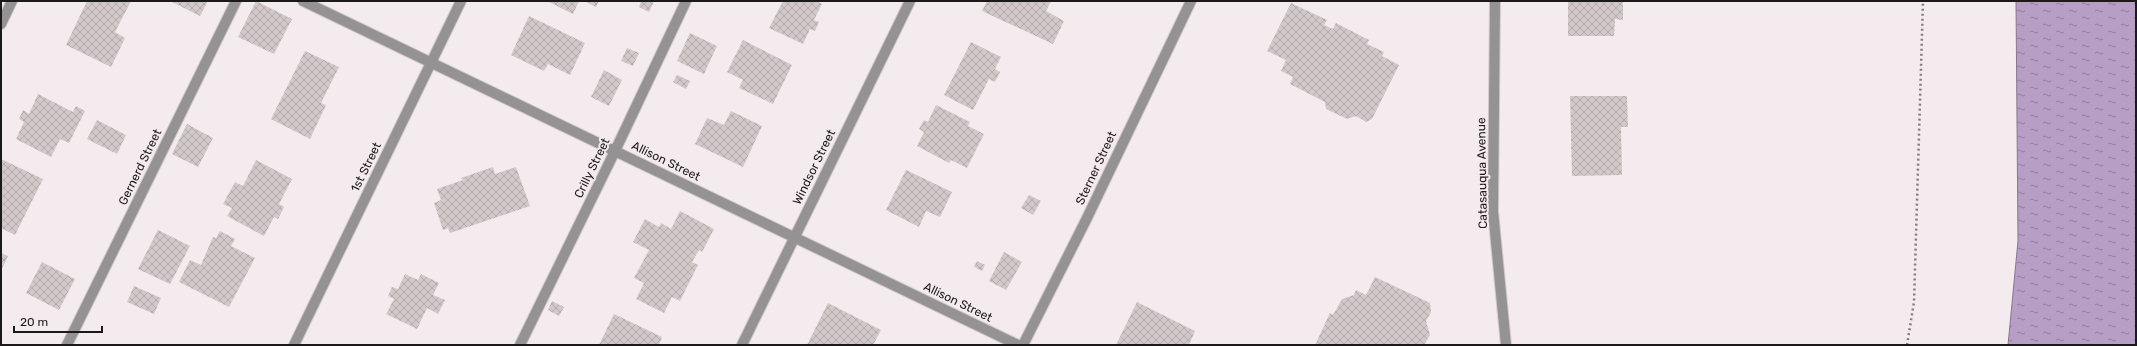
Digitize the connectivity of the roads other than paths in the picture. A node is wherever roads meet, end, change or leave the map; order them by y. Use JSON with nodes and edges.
{"nodes":[{"id":1,"x":12,"y":1,"type":"edge"},
{"id":2,"x":236,"y":1,"type":"edge"},
{"id":3,"x":303,"y":1,"type":"edge"},
{"id":4,"x":461,"y":1,"type":"edge"},
{"id":5,"x":686,"y":1,"type":"edge"},
{"id":6,"x":910,"y":1,"type":"edge"},
{"id":7,"x":1190,"y":1,"type":"edge"},
{"id":8,"x":1495,"y":1,"type":"edge"},
{"id":9,"x":1,"y":24,"type":"edge"},
{"id":10,"x":432,"y":63,"type":"junction"},
{"id":11,"x":615,"y":151,"type":"junction"},
{"id":12,"x":795,"y":238,"type":"junction"},
{"id":13,"x":67,"y":345,"type":"edge"},
{"id":14,"x":294,"y":345,"type":"edge"},
{"id":15,"x":520,"y":345,"type":"edge"},
{"id":16,"x":742,"y":345,"type":"edge"},
{"id":17,"x":1018,"y":345,"type":"edge"},
{"id":18,"x":1023,"y":345,"type":"edge"},
{"id":19,"x":1506,"y":345,"type":"edge"}],
"edges":[{"from":1,"to":9,"type":"street"},
{"from":2,"to":13,"type":"street","name":"Gernerd Street"},
{"from":3,"to":10,"type":"street","name":"Allison Street"},
{"from":4,"to":10,"type":"street","name":"1st Street"},
{"from":5,"to":11,"type":"street","name":"Crilly Street"},
{"from":6,"to":12,"type":"street","name":"Windsor Street"},
{"from":7,"to":18,"type":"street","name":"Sterner Street"},
{"from":8,"to":19,"type":"street","name":"Catasauqua Avenue"},
{"from":10,"to":11,"type":"street","name":"Allison Street"},
{"from":10,"to":14,"type":"street","name":"1st Street"},
{"from":11,"to":12,"type":"street","name":"Allison Street"},
{"from":11,"to":15,"type":"street","name":"Crilly Street"},
{"from":12,"to":16,"type":"street","name":"Windsor Street"},
{"from":12,"to":17,"type":"street","name":"Allison Street"}]}
